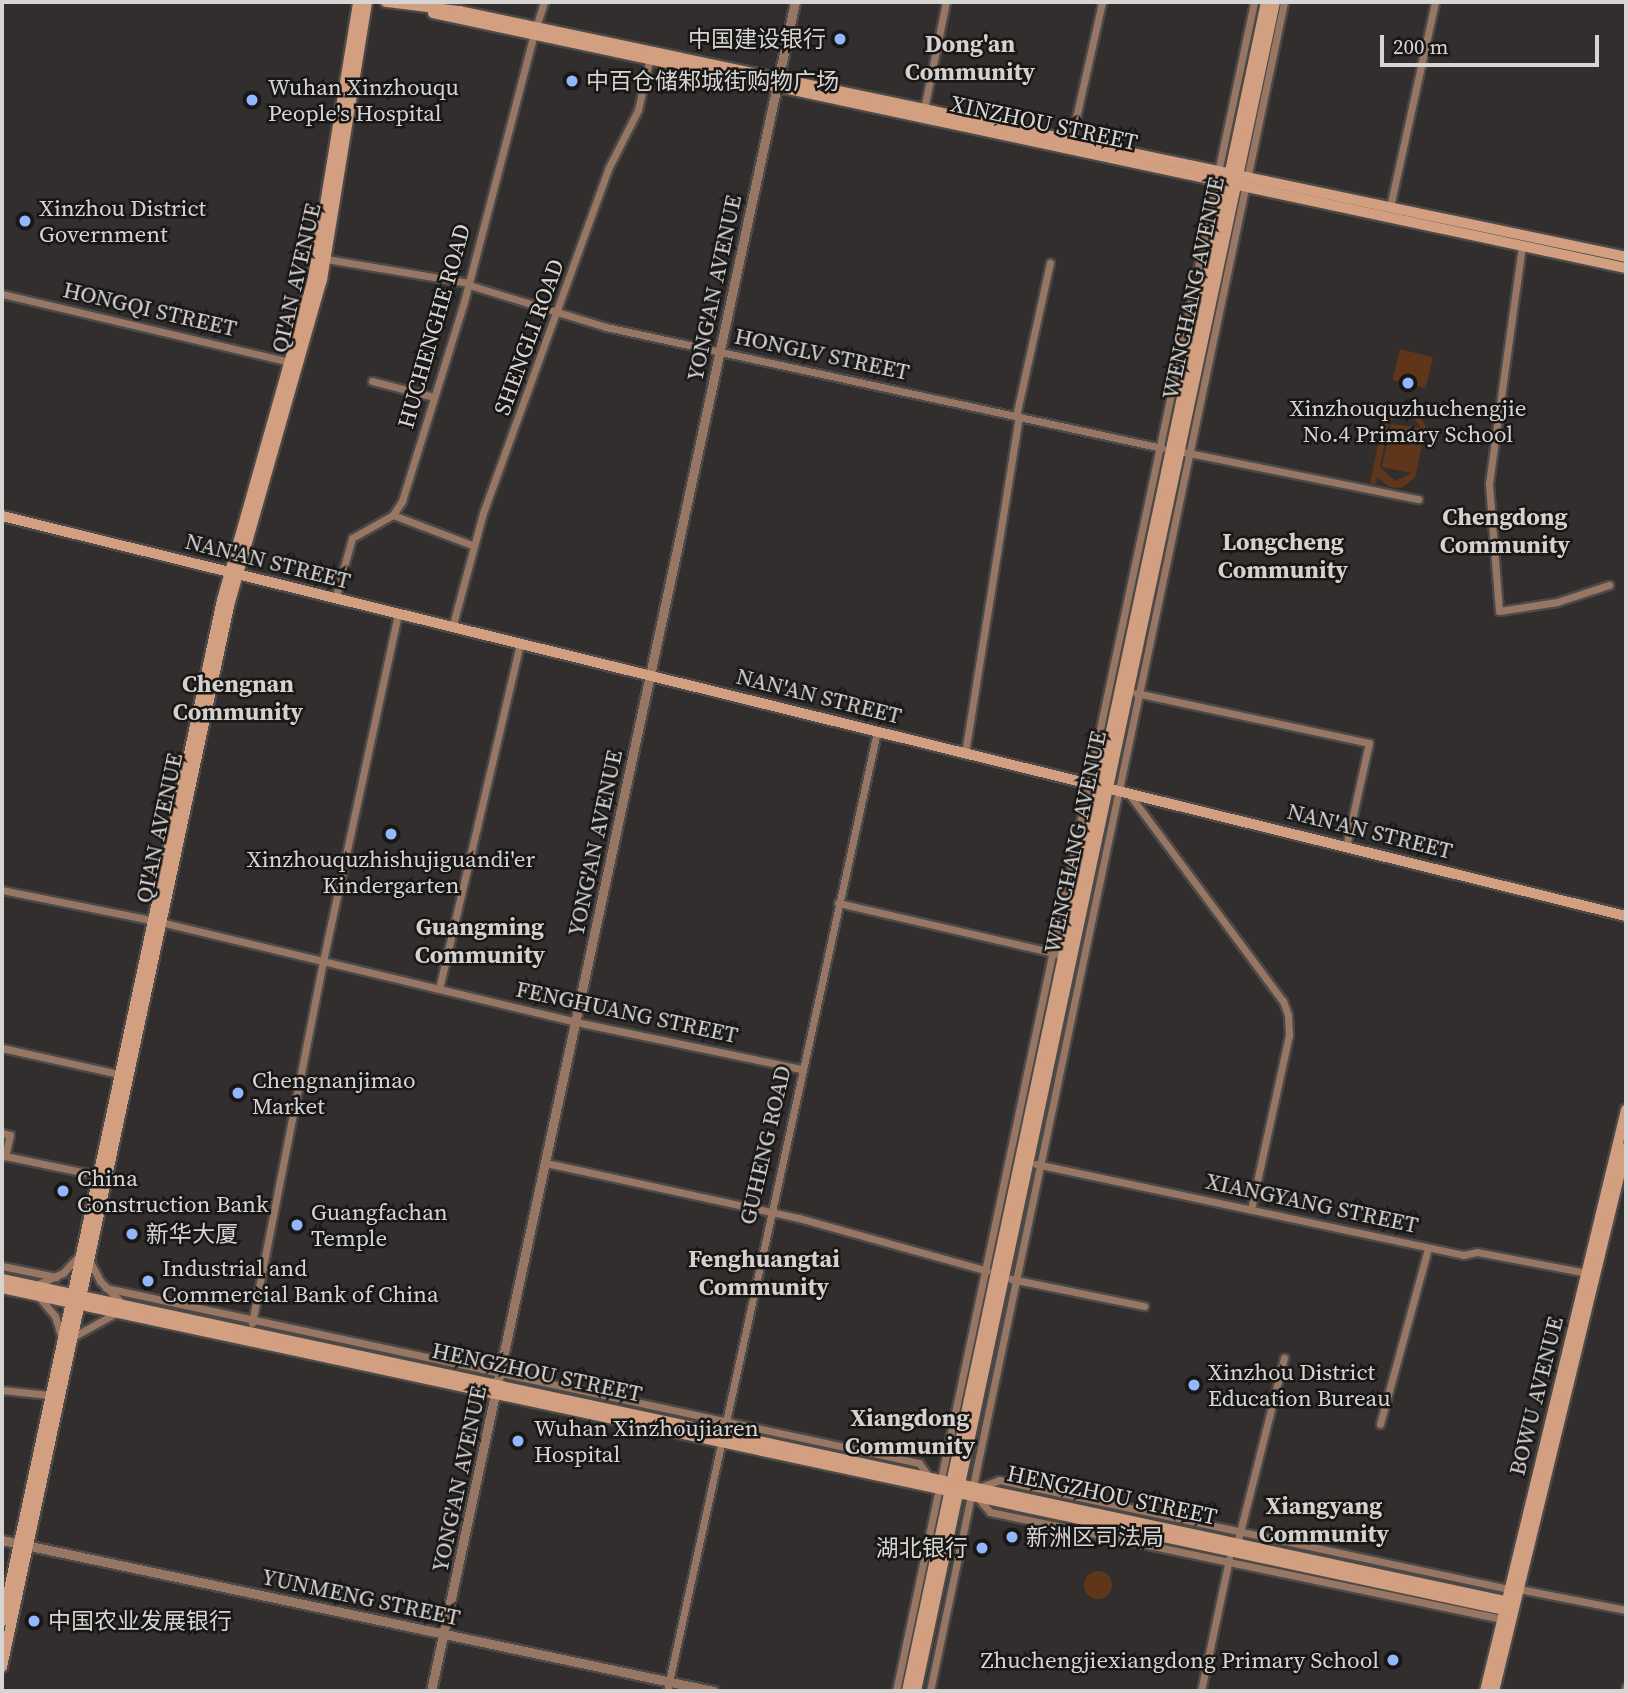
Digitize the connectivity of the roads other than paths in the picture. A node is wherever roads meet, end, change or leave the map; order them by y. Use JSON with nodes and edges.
{"nodes":[{"id":1,"x":358,"y":2,"type":"edge"},
{"id":2,"x":367,"y":2,"type":"edge"},
{"id":3,"x":386,"y":2,"type":"edge"},
{"id":4,"x":544,"y":2,"type":"edge"},
{"id":5,"x":795,"y":2,"type":"edge"},
{"id":6,"x":946,"y":2,"type":"edge"},
{"id":7,"x":1102,"y":2,"type":"edge"},
{"id":8,"x":1254,"y":2,"type":"edge"},
{"id":9,"x":1266,"y":2,"type":"edge"},
{"id":10,"x":1275,"y":2,"type":"edge"},
{"id":11,"x":1284,"y":2,"type":"edge"},
{"id":12,"x":1435,"y":2,"type":"edge"},
{"id":13,"x":535,"y":32,"type":"junction"},
{"id":14,"x":649,"y":61,"type":"junction"},
{"id":15,"x":778,"y":83,"type":"junction"},
{"id":16,"x":924,"y":109,"type":"junction"},
{"id":17,"x":1071,"y":140,"type":"junction"},
{"id":18,"x":1232,"y":179,"type":"junction"},
{"id":19,"x":1390,"y":207,"type":"junction"},
{"id":20,"x":1522,"y":246,"type":"junction"},
{"id":21,"x":1626,"y":257,"type":"edge"},
{"id":22,"x":326,"y":259,"type":"junction"},
{"id":23,"x":1050,"y":263,"type":"dead end"},
{"id":24,"x":1626,"y":268,"type":"edge"},
{"id":25,"x":469,"y":284,"type":"junction"},
{"id":26,"x":2,"y":293,"type":"edge"},
{"id":27,"x":558,"y":315,"type":"junction"},
{"id":28,"x":720,"y":351,"type":"junction"},
{"id":29,"x":289,"y":362,"type":"junction"},
{"id":30,"x":372,"y":381,"type":"dead end"},
{"id":31,"x":435,"y":397,"type":"junction"},
{"id":32,"x":1018,"y":417,"type":"junction"},
{"id":33,"x":1174,"y":451,"type":"junction"},
{"id":34,"x":1418,"y":499,"type":"dead end"},
{"id":35,"x":393,"y":514,"type":"junction"},
{"id":36,"x":2,"y":516,"type":"edge"},
{"id":37,"x":472,"y":545,"type":"junction"},
{"id":38,"x":233,"y":573,"type":"junction"},
{"id":39,"x":1609,"y":586,"type":"dead end"},
{"id":40,"x":335,"y":599,"type":"junction"},
{"id":41,"x":398,"y":614,"type":"junction"},
{"id":42,"x":452,"y":628,"type":"junction"},
{"id":43,"x":520,"y":644,"type":"junction"},
{"id":44,"x":650,"y":676,"type":"junction"},
{"id":45,"x":1134,"y":692,"type":"junction"},
{"id":46,"x":877,"y":732,"type":"junction"},
{"id":47,"x":965,"y":754,"type":"junction"},
{"id":48,"x":1087,"y":784,"type":"junction"},
{"id":49,"x":1114,"y":790,"type":"junction"},
{"id":50,"x":1346,"y":847,"type":"junction"},
{"id":51,"x":2,"y":890,"type":"edge"},
{"id":52,"x":838,"y":903,"type":"junction"},
{"id":53,"x":1626,"y":916,"type":"edge"},
{"id":54,"x":155,"y":921,"type":"junction"},
{"id":55,"x":1058,"y":953,"type":"junction"},
{"id":56,"x":323,"y":961,"type":"junction"},
{"id":57,"x":439,"y":989,"type":"junction"},
{"id":58,"x":576,"y":1021,"type":"junction"},
{"id":59,"x":2,"y":1048,"type":"edge"},
{"id":60,"x":801,"y":1069,"type":"junction"},
{"id":61,"x":118,"y":1074,"type":"junction"},
{"id":62,"x":1626,"y":1110,"type":"edge"},
{"id":63,"x":2,"y":1133,"type":"edge"},
{"id":64,"x":1626,"y":1148,"type":"edge"},
{"id":65,"x":546,"y":1163,"type":"junction"},
{"id":66,"x":1034,"y":1164,"type":"junction"},
{"id":67,"x":96,"y":1175,"type":"junction"},
{"id":68,"x":1251,"y":1210,"type":"junction"},
{"id":69,"x":770,"y":1211,"type":"junction"},
{"id":70,"x":1428,"y":1248,"type":"junction"},
{"id":71,"x":83,"y":1256,"type":"junction"},
{"id":72,"x":2,"y":1266,"type":"edge"},
{"id":73,"x":1587,"y":1273,"type":"junction"},
{"id":74,"x":1000,"y":1275,"type":"junction"},
{"id":75,"x":56,"y":1277,"type":"junction"},
{"id":76,"x":2,"y":1279,"type":"edge"},
{"id":77,"x":33,"y":1286,"type":"junction"},
{"id":78,"x":2,"y":1288,"type":"edge"},
{"id":79,"x":106,"y":1288,"type":"junction"},
{"id":80,"x":39,"y":1296,"type":"junction"},
{"id":81,"x":74,"y":1299,"type":"junction"},
{"id":82,"x":1144,"y":1306,"type":"dead end"},
{"id":83,"x":121,"y":1309,"type":"junction"},
{"id":84,"x":253,"y":1320,"type":"junction"},
{"id":85,"x":250,"y":1332,"type":"junction"},
{"id":86,"x":65,"y":1338,"type":"junction"},
{"id":87,"x":1284,"y":1358,"type":"dead end"},
{"id":88,"x":501,"y":1373,"type":"junction"},
{"id":89,"x":2,"y":1390,"type":"edge"},
{"id":90,"x":498,"y":1390,"type":"junction"},
{"id":91,"x":49,"y":1395,"type":"junction"},
{"id":92,"x":723,"y":1421,"type":"junction"},
{"id":93,"x":1380,"y":1424,"type":"dead end"},
{"id":94,"x":720,"y":1438,"type":"junction"},
{"id":95,"x":947,"y":1486,"type":"junction"},
{"id":96,"x":975,"y":1492,"type":"junction"},
{"id":97,"x":1241,"y":1531,"type":"junction"},
{"id":98,"x":2,"y":1540,"type":"edge"},
{"id":99,"x":22,"y":1544,"type":"junction"},
{"id":100,"x":1232,"y":1553,"type":"junction"},
{"id":101,"x":1514,"y":1589,"type":"junction"},
{"id":102,"x":1508,"y":1609,"type":"junction"},
{"id":103,"x":1626,"y":1610,"type":"edge"},
{"id":104,"x":2,"y":1622,"type":"edge"},
{"id":105,"x":444,"y":1634,"type":"junction"},
{"id":106,"x":2,"y":1667,"type":"edge"},
{"id":107,"x":668,"y":1687,"type":"edge"},
{"id":108,"x":431,"y":1691,"type":"edge"},
{"id":109,"x":713,"y":1691,"type":"edge"},
{"id":110,"x":896,"y":1691,"type":"edge"},
{"id":111,"x":907,"y":1691,"type":"edge"},
{"id":112,"x":916,"y":1691,"type":"edge"},
{"id":113,"x":930,"y":1691,"type":"edge"},
{"id":114,"x":1201,"y":1691,"type":"edge"},
{"id":115,"x":1485,"y":1691,"type":"edge"},
{"id":116,"x":1494,"y":1691,"type":"edge"}],
"edges":[{"from":1,"to":29,"type":"main road","name":"QI'AN AVENUE"},
{"from":2,"to":22,"type":"main road","name":"QI'AN AVENUE"},
{"from":3,"to":13,"type":"main road","name":"XINZHOU STREET"},
{"from":4,"to":13,"type":"street","name":"HUCHENGHE ROAD"},
{"from":5,"to":15,"type":"street","name":"YONG'AN AVENUE"},
{"from":6,"to":16,"type":"street"},
{"from":7,"to":17,"type":"street"},
{"from":8,"to":18,"type":"street"},
{"from":9,"to":18,"type":"main road","name":"WENCHANG AVENUE"},
{"from":10,"to":18,"type":"main road","name":"WENCHANG AVENUE"},
{"from":11,"to":18,"type":"street"},
{"from":12,"to":19,"type":"street"},
{"from":13,"to":14,"type":"main road","name":"XINZHOU STREET"},
{"from":13,"to":15,"type":"main road","name":"XINZHOU STREET"},
{"from":13,"to":25,"type":"street","name":"HUCHENGHE ROAD"},
{"from":14,"to":15,"type":"main road","name":"XINZHOU STREET"},
{"from":14,"to":27,"type":"street","name":"SHENGLI ROAD"},
{"from":15,"to":16,"type":"main road","name":"XINZHOU STREET"},
{"from":15,"to":18,"type":"main road","name":"XINZHOU STREET"},
{"from":15,"to":28,"type":"street","name":"YONG'AN AVENUE"},
{"from":16,"to":17,"type":"main road","name":"XINZHOU STREET"},
{"from":17,"to":18,"type":"main road","name":"XINZHOU STREET"},
{"from":18,"to":19,"type":"main road","name":"XINZHOU STREET"},
{"from":18,"to":20,"type":"main road","name":"XINZHOU STREET"},
{"from":18,"to":33,"type":"main road","name":"WENCHANG AVENUE"},
{"from":18,"to":33,"type":"street"},
{"from":19,"to":21,"type":"main road","name":"XINZHOU STREET"},
{"from":20,"to":24,"type":"main road","name":"XINZHOU STREET"},
{"from":20,"to":39,"type":"street"},
{"from":22,"to":25,"type":"street","name":"HONGLV STREET"},
{"from":22,"to":38,"type":"main road","name":"QI'AN AVENUE"},
{"from":23,"to":32,"type":"street"},
{"from":25,"to":27,"type":"street","name":"HONGLV STREET"},
{"from":25,"to":31,"type":"street","name":"HUCHENGHE ROAD"},
{"from":26,"to":29,"type":"street","name":"HONGQI STREET"},
{"from":27,"to":28,"type":"street","name":"HONGLV STREET"},
{"from":27,"to":37,"type":"street","name":"SHENGLI ROAD"},
{"from":28,"to":32,"type":"street","name":"HONGLV STREET"},
{"from":28,"to":44,"type":"street","name":"YONG'AN AVENUE"},
{"from":29,"to":38,"type":"main road","name":"QI'AN AVENUE"},
{"from":30,"to":31,"type":"street"},
{"from":31,"to":35,"type":"street","name":"HUCHENGHE ROAD"},
{"from":32,"to":33,"type":"street","name":"HONGLV STREET"},
{"from":32,"to":47,"type":"street"},
{"from":33,"to":34,"type":"street","name":"HONGLV STREET"},
{"from":33,"to":45,"type":"main road","name":"WENCHANG AVENUE"},
{"from":33,"to":48,"type":"street"},
{"from":33,"to":49,"type":"main road","name":"WENCHANG AVENUE"},
{"from":35,"to":37,"type":"street"},
{"from":35,"to":40,"type":"street"},
{"from":36,"to":38,"type":"main road","name":"NAN'AN STREET"},
{"from":37,"to":42,"type":"street","name":"SHENGLI ROAD"},
{"from":38,"to":40,"type":"main road","name":"NAN'AN STREET"},
{"from":38,"to":54,"type":"main road","name":"QI'AN AVENUE"},
{"from":40,"to":41,"type":"main road","name":"NAN'AN STREET"},
{"from":41,"to":42,"type":"main road","name":"NAN'AN STREET"},
{"from":41,"to":56,"type":"street"},
{"from":42,"to":43,"type":"main road","name":"NAN'AN STREET"},
{"from":43,"to":44,"type":"main road","name":"NAN'AN STREET"},
{"from":43,"to":57,"type":"street"},
{"from":44,"to":46,"type":"main road","name":"NAN'AN STREET"},
{"from":44,"to":58,"type":"street","name":"YONG'AN AVENUE"},
{"from":45,"to":49,"type":"main road","name":"WENCHANG AVENUE"},
{"from":45,"to":50,"type":"street"},
{"from":46,"to":47,"type":"main road","name":"NAN'AN STREET"},
{"from":46,"to":52,"type":"street","name":"GUHENG ROAD"},
{"from":47,"to":48,"type":"main road","name":"NAN'AN STREET"},
{"from":48,"to":49,"type":"main road","name":"NAN'AN STREET"},
{"from":48,"to":55,"type":"street"},
{"from":49,"to":50,"type":"main road","name":"NAN'AN STREET"},
{"from":49,"to":55,"type":"main road","name":"WENCHANG AVENUE"},
{"from":49,"to":66,"type":"main road","name":"WENCHANG AVENUE"},
{"from":49,"to":68,"type":"street"},
{"from":50,"to":53,"type":"main road","name":"NAN'AN STREET"},
{"from":51,"to":54,"type":"street","name":"FENGHUANG STREET"},
{"from":52,"to":55,"type":"street"},
{"from":52,"to":60,"type":"street","name":"GUHENG ROAD"},
{"from":54,"to":56,"type":"street","name":"FENGHUANG STREET"},
{"from":54,"to":61,"type":"main road","name":"QI'AN AVENUE"},
{"from":54,"to":71,"type":"main road","name":"QI'AN AVENUE"},
{"from":55,"to":74,"type":"main road","name":"WENCHANG AVENUE"},
{"from":56,"to":57,"type":"street","name":"FENGHUANG STREET"},
{"from":56,"to":84,"type":"street"},
{"from":57,"to":58,"type":"street","name":"FENGHUANG STREET"},
{"from":58,"to":60,"type":"street","name":"FENGHUANG STREET"},
{"from":58,"to":65,"type":"street","name":"YONG'AN AVENUE"},
{"from":59,"to":61,"type":"street"},
{"from":60,"to":69,"type":"street","name":"GUHENG ROAD"},
{"from":61,"to":67,"type":"main road","name":"QI'AN AVENUE"},
{"from":62,"to":73,"type":"main road","name":"BOWU AVENUE"},
{"from":63,"to":67,"type":"street"},
{"from":64,"to":101,"type":"main road","name":"BOWU AVENUE"},
{"from":65,"to":69,"type":"street"},
{"from":65,"to":88,"type":"street","name":"YONG'AN AVENUE"},
{"from":66,"to":68,"type":"street","name":"XIANGYANG STREET"},
{"from":66,"to":74,"type":"main road","name":"WENCHANG AVENUE"},
{"from":67,"to":71,"type":"main road","name":"QI'AN AVENUE"},
{"from":68,"to":70,"type":"street","name":"XIANGYANG STREET"},
{"from":69,"to":74,"type":"street"},
{"from":69,"to":92,"type":"street","name":"GUHENG ROAD"},
{"from":70,"to":73,"type":"street","name":"XIANGYANG STREET"},
{"from":70,"to":93,"type":"street"},
{"from":71,"to":75,"type":"street"},
{"from":71,"to":79,"type":"street"},
{"from":71,"to":81,"type":"main road","name":"QI'AN AVENUE"},
{"from":72,"to":75,"type":"street"},
{"from":73,"to":101,"type":"main road","name":"BOWU AVENUE"},
{"from":74,"to":82,"type":"street"},
{"from":74,"to":95,"type":"main road","name":"WENCHANG AVENUE"},
{"from":74,"to":95,"type":"street"},
{"from":74,"to":96,"type":"street"},
{"from":75,"to":77,"type":"street"},
{"from":76,"to":77,"type":"main road","name":"HENGZHOU STREET"},
{"from":77,"to":81,"type":"main road","name":"HENGZHOU STREET"},
{"from":78,"to":80,"type":"main road","name":"HENGZHOU STREET"},
{"from":79,"to":83,"type":"street"},
{"from":79,"to":84,"type":"street"},
{"from":80,"to":81,"type":"main road","name":"HENGZHOU STREET"},
{"from":80,"to":86,"type":"street"},
{"from":81,"to":83,"type":"main road","name":"HENGZHOU STREET"},
{"from":81,"to":86,"type":"main road","name":"QI'AN AVENUE"},
{"from":83,"to":85,"type":"main road","name":"HENGZHOU STREET"},
{"from":83,"to":86,"type":"street"},
{"from":83,"to":90,"type":"main road","name":"HENGZHOU STREET"},
{"from":84,"to":85,"type":"street"},
{"from":84,"to":88,"type":"street"},
{"from":85,"to":90,"type":"main road","name":"HENGZHOU STREET"},
{"from":86,"to":91,"type":"main road","name":"QI'AN AVENUE"},
{"from":86,"to":99,"type":"main road","name":"QI'AN AVENUE"},
{"from":87,"to":97,"type":"street"},
{"from":88,"to":90,"type":"street","name":"YONG'AN AVENUE"},
{"from":88,"to":92,"type":"street"},
{"from":89,"to":91,"type":"street"},
{"from":90,"to":94,"type":"main road","name":"HENGZHOU STREET"},
{"from":90,"to":105,"type":"street","name":"YONG'AN AVENUE"},
{"from":91,"to":99,"type":"main road","name":"QI'AN AVENUE"},
{"from":92,"to":94,"type":"street","name":"GUHENG ROAD"},
{"from":92,"to":95,"type":"street"},
{"from":94,"to":95,"type":"main road","name":"HENGZHOU STREET"},
{"from":94,"to":107,"type":"street","name":"GUHENG ROAD"},
{"from":95,"to":96,"type":"main road","name":"HENGZHOU STREET"},
{"from":95,"to":110,"type":"street"},
{"from":95,"to":111,"type":"main road","name":"WENCHANG AVENUE"},
{"from":95,"to":112,"type":"main road","name":"WENCHANG AVENUE"},
{"from":96,"to":97,"type":"street"},
{"from":96,"to":100,"type":"main road","name":"HENGZHOU STREET"},
{"from":96,"to":113,"type":"street"},
{"from":97,"to":100,"type":"street"},
{"from":97,"to":101,"type":"street"},
{"from":98,"to":99,"type":"street","name":"YUNMENG STREET"},
{"from":99,"to":104,"type":"main road","name":"QI'AN AVENUE"},
{"from":99,"to":105,"type":"street","name":"YUNMENG STREET"},
{"from":99,"to":106,"type":"main road","name":"QI'AN AVENUE"},
{"from":100,"to":102,"type":"main road","name":"HENGZHOU STREET"},
{"from":100,"to":102,"type":"street"},
{"from":100,"to":114,"type":"street"},
{"from":101,"to":102,"type":"main road","name":"BOWU AVENUE"},
{"from":101,"to":103,"type":"street"},
{"from":102,"to":115,"type":"main road","name":"BOWU AVENUE"},
{"from":102,"to":116,"type":"main road","name":"BOWU AVENUE"},
{"from":105,"to":107,"type":"street","name":"YUNMENG STREET"},
{"from":105,"to":108,"type":"street","name":"YONG'AN AVENUE"},
{"from":107,"to":109,"type":"street","name":"YUNMENG STREET"}]}
